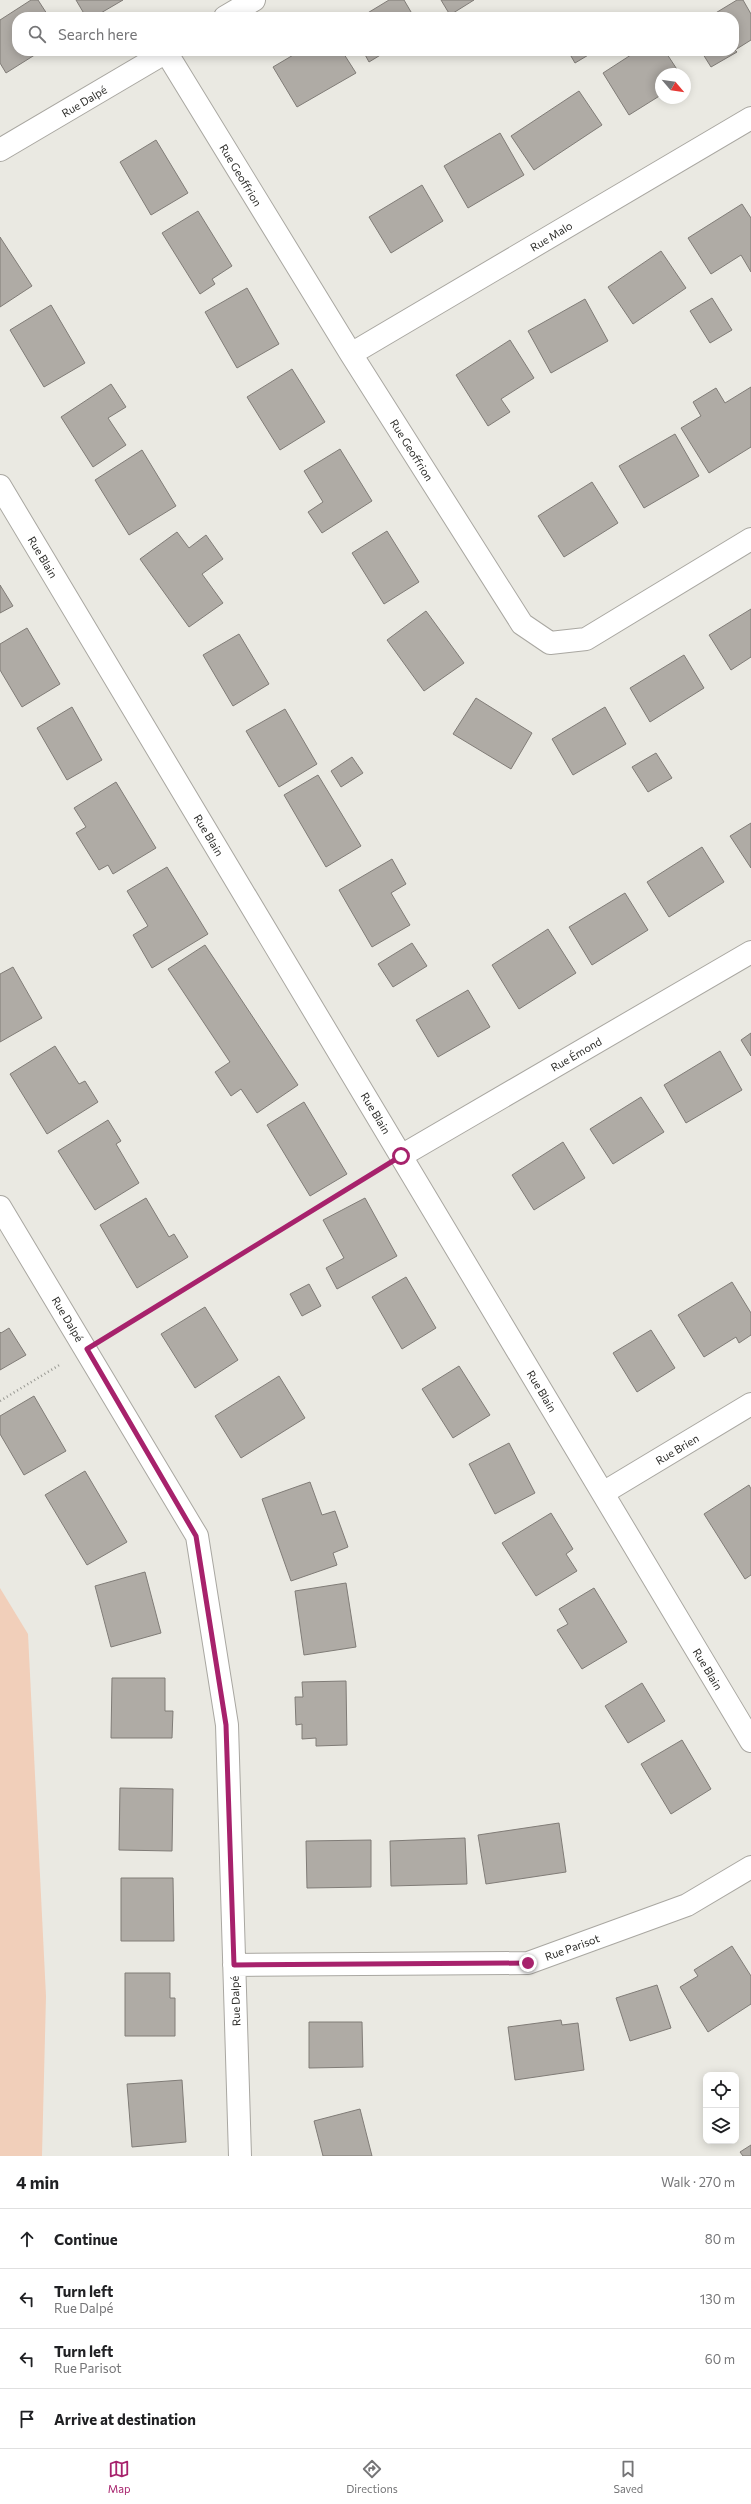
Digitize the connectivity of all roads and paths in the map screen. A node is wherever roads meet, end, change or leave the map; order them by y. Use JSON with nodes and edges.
{"nodes":[{"id":1,"x":254,"y":0,"type":"edge"},
{"id":2,"x":234,"y":12,"type":"edge"},
{"id":3,"x":159,"y":56,"type":"edge"},
{"id":4,"x":170,"y":56,"type":"edge"},
{"id":5,"x":751,"y":118,"type":"edge"},
{"id":6,"x":0,"y":150,"type":"edge"},
{"id":7,"x":351,"y":354,"type":"junction"},
{"id":8,"x":0,"y":486,"type":"edge"},
{"id":9,"x":751,"y":539,"type":"edge"},
{"id":10,"x":751,"y":952,"type":"edge"},
{"id":11,"x":401,"y":1156,"type":"junction"},
{"id":12,"x":0,"y":1207,"type":"edge"},
{"id":13,"x":87,"y":1349,"type":"junction"},
{"id":14,"x":0,"y":1401,"type":"edge"},
{"id":15,"x":751,"y":1404,"type":"edge"},
{"id":16,"x":603,"y":1493,"type":"junction"},
{"id":17,"x":751,"y":1740,"type":"edge"},
{"id":18,"x":751,"y":1867,"type":"edge"},
{"id":19,"x":234,"y":1965,"type":"junction"},
{"id":20,"x":240,"y":2156,"type":"edge"}],
"edges":[{"from":1,"to":2,"type":"street"},
{"from":3,"to":6,"type":"street","name":"Rue Dalpé"},
{"from":4,"to":7,"type":"street","name":"Rue Geoffrion"},
{"from":5,"to":7,"type":"street","name":"Rue Malo"},
{"from":7,"to":9,"type":"street","name":"Rue Geoffrion"},
{"from":8,"to":11,"type":"street","name":"Rue Blain"},
{"from":10,"to":11,"type":"street","name":"Rue Émond"},
{"from":11,"to":13,"type":"path"},
{"from":11,"to":16,"type":"street","name":"Rue Blain"},
{"from":12,"to":13,"type":"street","name":"Rue Dalpé"},
{"from":13,"to":14,"type":"path"},
{"from":13,"to":19,"type":"street","name":"Rue Dalpé"},
{"from":15,"to":16,"type":"street","name":"Rue Brien"},
{"from":16,"to":17,"type":"street","name":"Rue Blain"},
{"from":18,"to":19,"type":"street","name":"Rue Parisot"},
{"from":19,"to":20,"type":"street","name":"Rue Dalpé"}]}
